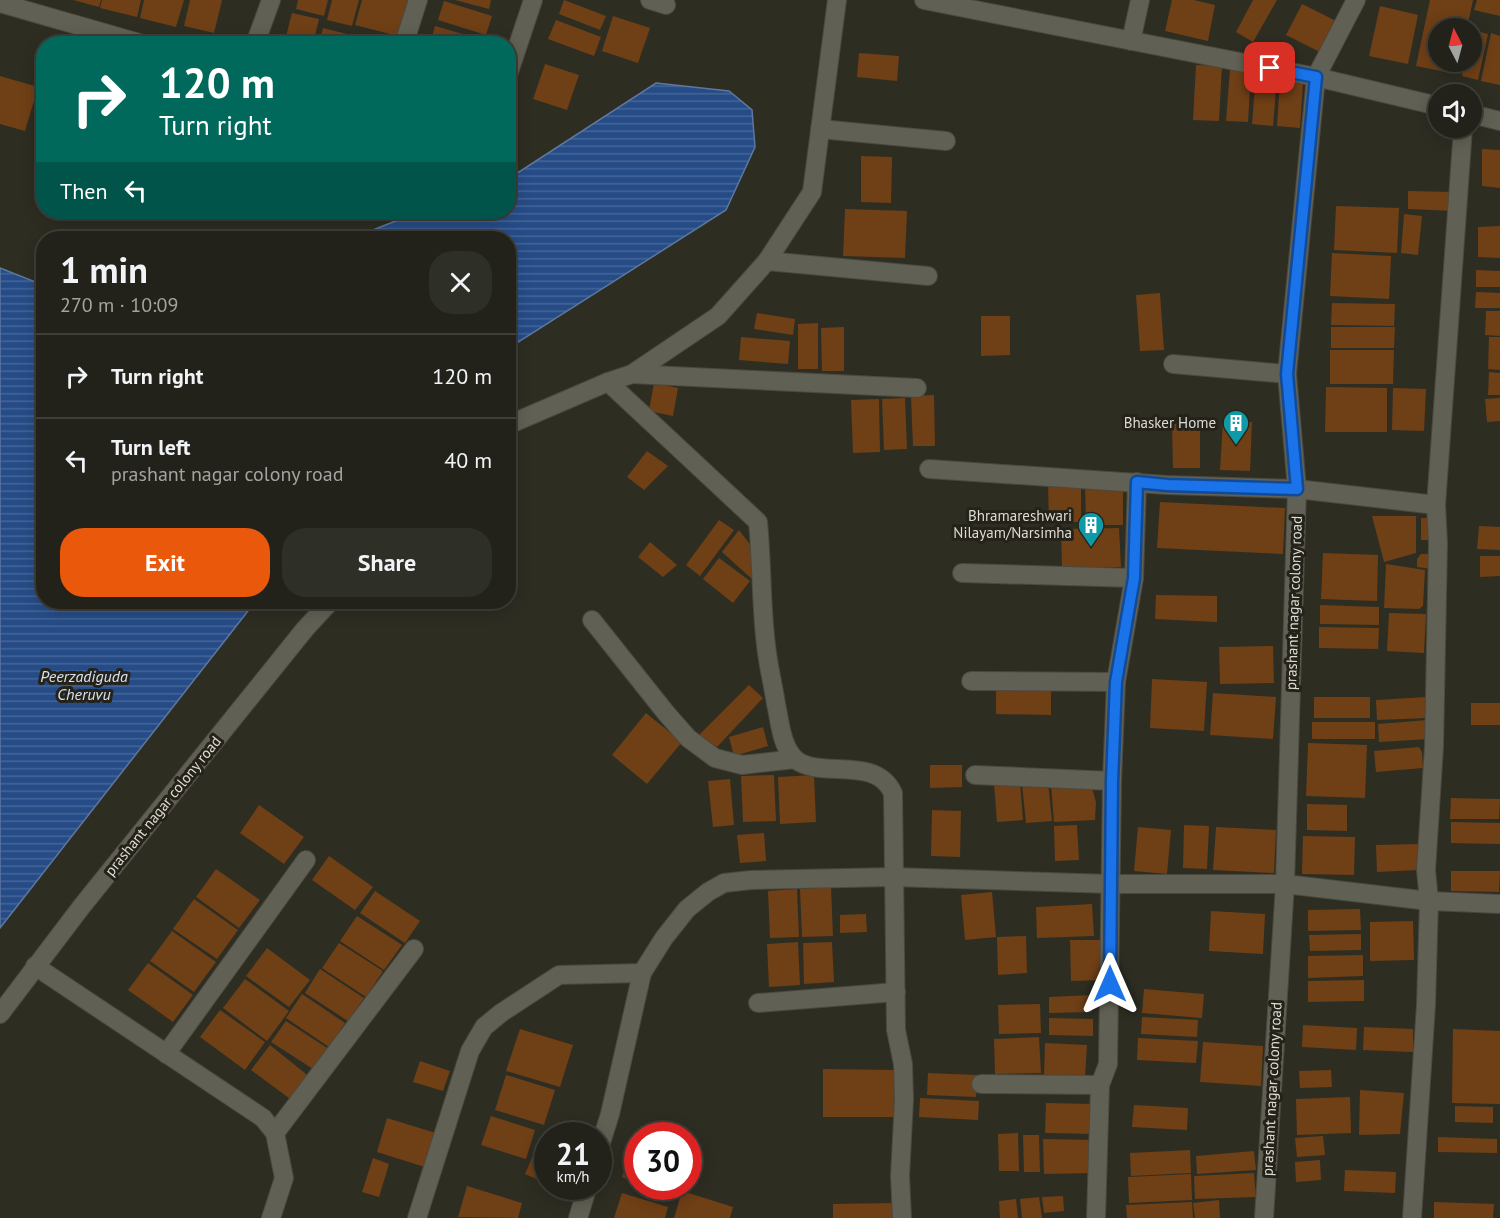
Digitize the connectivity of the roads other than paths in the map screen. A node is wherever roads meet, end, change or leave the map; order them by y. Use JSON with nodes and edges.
{"nodes":[{"id":1,"x":271,"y":0,"type":"edge"},
{"id":2,"x":418,"y":0,"type":"edge"},
{"id":3,"x":533,"y":0,"type":"edge"},
{"id":4,"x":837,"y":0,"type":"edge"},
{"id":5,"x":924,"y":0,"type":"edge"},
{"id":6,"x":1140,"y":0,"type":"edge"},
{"id":7,"x":1356,"y":0,"type":"edge"},
{"id":8,"x":0,"y":3,"type":"edge"},
{"id":9,"x":996,"y":7,"type":"edge"},
{"id":10,"x":115,"y":36,"type":"edge"},
{"id":11,"x":258,"y":36,"type":"edge"},
{"id":12,"x":407,"y":36,"type":"edge"},
{"id":13,"x":1131,"y":40,"type":"junction"},
{"id":14,"x":516,"y":51,"type":"edge"},
{"id":15,"x":1316,"y":77,"type":"junction"},
{"id":16,"x":1428,"y":104,"type":"edge"},
{"id":17,"x":1482,"y":116,"type":"edge"},
{"id":18,"x":1500,"y":121,"type":"edge"},
{"id":19,"x":820,"y":129,"type":"junction"},
{"id":20,"x":1462,"y":138,"type":"edge"},
{"id":21,"x":946,"y":141,"type":"dead end"},
{"id":22,"x":767,"y":261,"type":"junction"},
{"id":23,"x":928,"y":276,"type":"dead end"},
{"id":24,"x":1173,"y":364,"type":"dead end"},
{"id":25,"x":632,"y":374,"type":"junction"},
{"id":26,"x":1287,"y":374,"type":"junction"},
{"id":27,"x":608,"y":382,"type":"junction"},
{"id":28,"x":917,"y":388,"type":"dead end"},
{"id":29,"x":516,"y":422,"type":"edge"},
{"id":30,"x":929,"y":469,"type":"dead end"},
{"id":31,"x":1137,"y":482,"type":"junction"},
{"id":32,"x":1297,"y":489,"type":"junction"},
{"id":33,"x":1436,"y":505,"type":"junction"},
{"id":34,"x":962,"y":573,"type":"dead end"},
{"id":35,"x":1134,"y":578,"type":"junction"},
{"id":36,"x":324,"y":609,"type":"edge"},
{"id":37,"x":592,"y":620,"type":"dead end"},
{"id":38,"x":971,"y":681,"type":"dead end"},
{"id":39,"x":1116,"y":682,"type":"junction"},
{"id":40,"x":795,"y":759,"type":"junction"},
{"id":41,"x":975,"y":775,"type":"dead end"},
{"id":42,"x":1112,"y":781,"type":"junction"},
{"id":43,"x":306,"y":860,"type":"dead end"},
{"id":44,"x":893,"y":877,"type":"junction"},
{"id":45,"x":1111,"y":884,"type":"junction"},
{"id":46,"x":1285,"y":884,"type":"junction"},
{"id":47,"x":1429,"y":901,"type":"junction"},
{"id":48,"x":1500,"y":904,"type":"edge"},
{"id":49,"x":414,"y":949,"type":"dead end"},
{"id":50,"x":36,"y":966,"type":"junction"},
{"id":51,"x":642,"y":973,"type":"junction"},
{"id":52,"x":896,"y":992,"type":"junction"},
{"id":53,"x":758,"y":1002,"type":"dead end"},
{"id":54,"x":0,"y":1014,"type":"edge"},
{"id":55,"x":166,"y":1054,"type":"junction"},
{"id":56,"x":981,"y":1084,"type":"dead end"},
{"id":57,"x":1101,"y":1085,"type":"junction"},
{"id":58,"x":607,"y":1122,"type":"edge"},
{"id":59,"x":274,"y":1133,"type":"junction"},
{"id":60,"x":584,"y":1200,"type":"edge"},
{"id":61,"x":271,"y":1218,"type":"edge"},
{"id":62,"x":417,"y":1218,"type":"edge"},
{"id":63,"x":578,"y":1218,"type":"edge"},
{"id":64,"x":902,"y":1218,"type":"edge"},
{"id":65,"x":1096,"y":1218,"type":"edge"},
{"id":66,"x":1264,"y":1218,"type":"edge"},
{"id":67,"x":1412,"y":1218,"type":"edge"}],
"edges":[{"from":1,"to":11,"type":"street"},
{"from":2,"to":12,"type":"street"},
{"from":3,"to":14,"type":"street"},
{"from":4,"to":19,"type":"street"},
{"from":5,"to":9,"type":"street"},
{"from":6,"to":13,"type":"street"},
{"from":7,"to":15,"type":"street","name":"prashant nagar colony road"},
{"from":8,"to":10,"type":"street"},
{"from":9,"to":13,"type":"street"},
{"from":13,"to":15,"type":"street"},
{"from":15,"to":16,"type":"street"},
{"from":15,"to":26,"type":"street","name":"prashant nagar colony road"},
{"from":17,"to":18,"type":"street"},
{"from":19,"to":21,"type":"street"},
{"from":19,"to":22,"type":"street"},
{"from":20,"to":33,"type":"street"},
{"from":22,"to":23,"type":"street"},
{"from":22,"to":25,"type":"street"},
{"from":24,"to":26,"type":"street"},
{"from":25,"to":27,"type":"street"},
{"from":25,"to":28,"type":"street"},
{"from":26,"to":32,"type":"street","name":"prashant nagar colony road"},
{"from":27,"to":29,"type":"street"},
{"from":27,"to":40,"type":"street"},
{"from":30,"to":31,"type":"street"},
{"from":31,"to":32,"type":"street"},
{"from":31,"to":35,"type":"street"},
{"from":32,"to":33,"type":"street"},
{"from":32,"to":46,"type":"street","name":"prashant nagar colony road"},
{"from":33,"to":47,"type":"street"},
{"from":34,"to":35,"type":"street"},
{"from":35,"to":39,"type":"street"},
{"from":36,"to":50,"type":"street","name":"prashant nagar colony road"},
{"from":37,"to":40,"type":"street"},
{"from":38,"to":39,"type":"street"},
{"from":39,"to":42,"type":"street"},
{"from":40,"to":44,"type":"street"},
{"from":41,"to":42,"type":"street"},
{"from":42,"to":45,"type":"street"},
{"from":43,"to":55,"type":"street"},
{"from":44,"to":45,"type":"street"},
{"from":44,"to":51,"type":"street"},
{"from":44,"to":52,"type":"street"},
{"from":45,"to":46,"type":"street"},
{"from":45,"to":57,"type":"street"},
{"from":46,"to":47,"type":"street"},
{"from":46,"to":66,"type":"street","name":"prashant nagar colony road"},
{"from":47,"to":48,"type":"street"},
{"from":47,"to":67,"type":"street"},
{"from":49,"to":59,"type":"street"},
{"from":50,"to":54,"type":"street","name":"prashant nagar colony road"},
{"from":50,"to":55,"type":"street"},
{"from":51,"to":58,"type":"street"},
{"from":51,"to":62,"type":"street"},
{"from":52,"to":53,"type":"street"},
{"from":52,"to":64,"type":"street"},
{"from":55,"to":59,"type":"street"},
{"from":56,"to":57,"type":"street"},
{"from":57,"to":65,"type":"street"},
{"from":59,"to":61,"type":"street"},
{"from":60,"to":63,"type":"street"}]}
